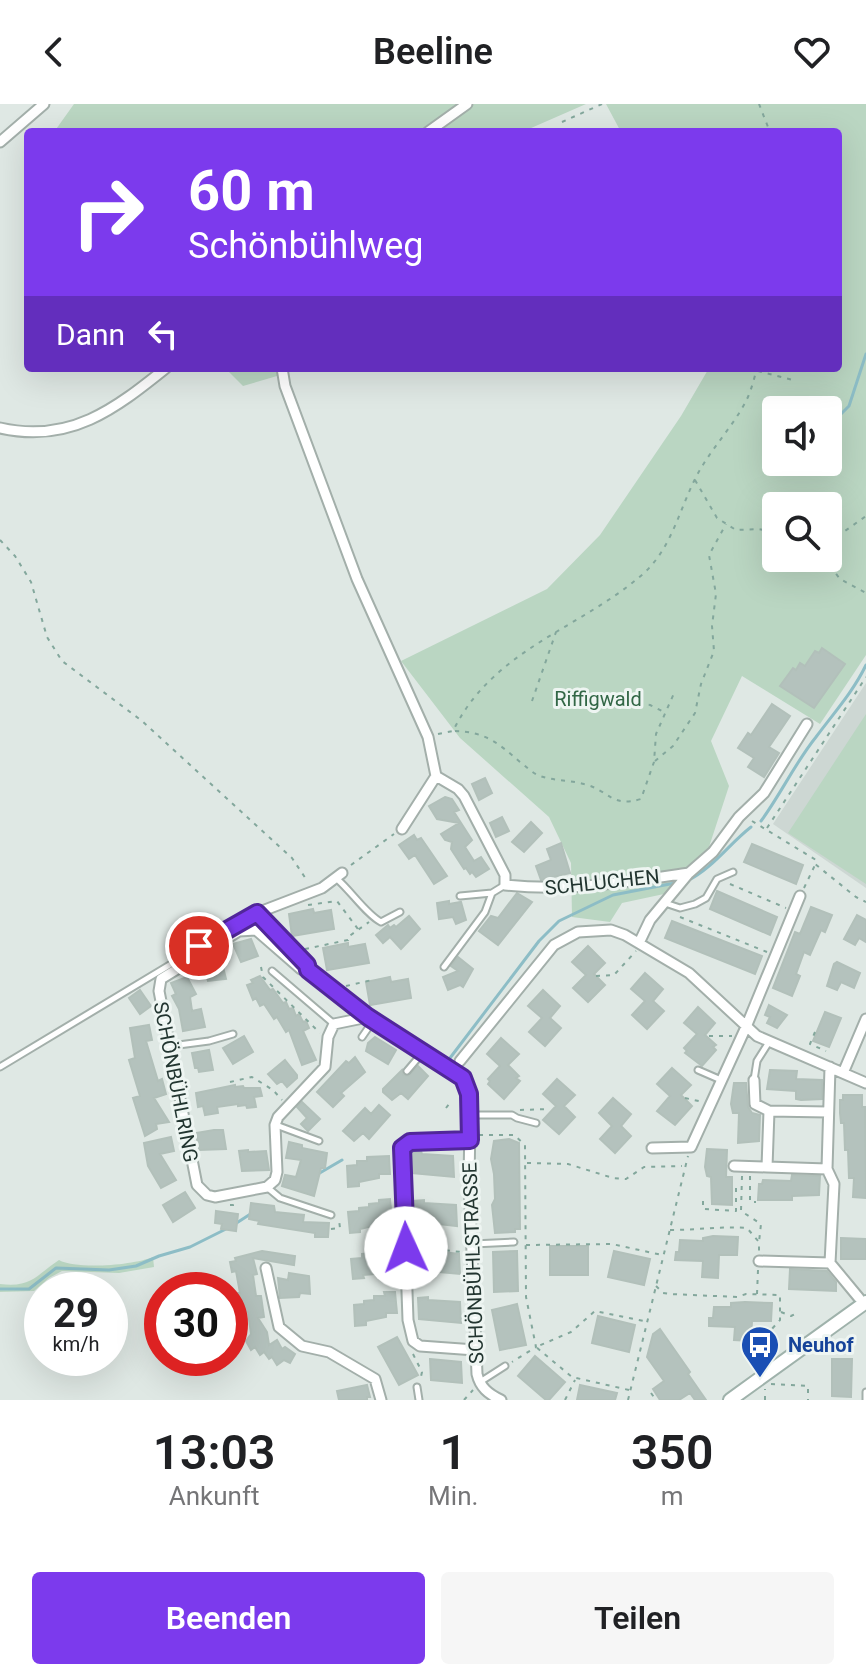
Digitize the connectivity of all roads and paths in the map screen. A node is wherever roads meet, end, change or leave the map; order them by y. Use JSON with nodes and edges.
{"nodes":[{"id":1,"x":44,"y":104,"type":"edge"},
{"id":2,"x":467,"y":104,"type":"edge"},
{"id":3,"x":602,"y":104,"type":"edge"},
{"id":4,"x":759,"y":104,"type":"edge"},
{"id":5,"x":562,"y":122,"type":"dead end"},
{"id":6,"x":434,"y":128,"type":"edge"},
{"id":7,"x":768,"y":128,"type":"edge"},
{"id":8,"x":0,"y":142,"type":"edge"},
{"id":9,"x":161,"y":372,"type":"edge"},
{"id":10,"x":283,"y":372,"type":"edge"},
{"id":11,"x":756,"y":372,"type":"edge"},
{"id":12,"x":767,"y":372,"type":"edge"},
{"id":13,"x":793,"y":380,"type":"dead end"},
{"id":14,"x":0,"y":428,"type":"edge"},
{"id":15,"x":695,"y":479,"type":"junction"},
{"id":16,"x":866,"y":516,"type":"edge"},
{"id":17,"x":726,"y":524,"type":"junction"},
{"id":18,"x":762,"y":530,"type":"edge"},
{"id":19,"x":842,"y":533,"type":"edge"},
{"id":20,"x":0,"y":540,"type":"edge"},
{"id":21,"x":835,"y":572,"type":"edge"},
{"id":22,"x":866,"y":593,"type":"edge"},
{"id":23,"x":556,"y":631,"type":"junction"},
{"id":24,"x":866,"y":677,"type":"edge"},
{"id":25,"x":675,"y":691,"type":"dead end"},
{"id":26,"x":599,"y":699,"type":"dead end"},
{"id":27,"x":532,"y":701,"type":"dead end"},
{"id":28,"x":665,"y":713,"type":"junction"},
{"id":29,"x":807,"y":724,"type":"dead end"},
{"id":30,"x":453,"y":731,"type":"junction"},
{"id":31,"x":428,"y":737,"type":"junction"},
{"id":32,"x":654,"y":762,"type":"junction"},
{"id":33,"x":436,"y":776,"type":"junction"},
{"id":34,"x":739,"y":817,"type":"junction"},
{"id":35,"x":767,"y":828,"type":"junction"},
{"id":36,"x":402,"y":829,"type":"joint"},
{"id":37,"x":815,"y":864,"type":"junction"},
{"id":38,"x":733,"y":872,"type":"dead end"},
{"id":39,"x":689,"y":873,"type":"junction"},
{"id":40,"x":339,"y":876,"type":"junction"},
{"id":41,"x":717,"y":879,"type":"junction"},
{"id":42,"x":505,"y":885,"type":"junction"},
{"id":43,"x":315,"y":891,"type":"junction"},
{"id":44,"x":492,"y":893,"type":"junction"},
{"id":45,"x":460,"y":896,"type":"dead end"},
{"id":46,"x":800,"y":896,"type":"joint"},
{"id":47,"x":664,"y":902,"type":"junction"},
{"id":48,"x":866,"y":902,"type":"edge"},
{"id":49,"x":314,"y":904,"type":"junction"},
{"id":50,"x":680,"y":908,"type":"junction"},
{"id":51,"x":788,"y":909,"type":"dead end"},
{"id":52,"x":304,"y":911,"type":"dead end"},
{"id":53,"x":316,"y":911,"type":"dead end"},
{"id":54,"x":400,"y":912,"type":"dead end"},
{"id":55,"x":257,"y":913,"type":"junction"},
{"id":56,"x":374,"y":918,"type":"junction"},
{"id":57,"x":358,"y":929,"type":"junction"},
{"id":58,"x":640,"y":944,"type":"junction"},
{"id":59,"x":303,"y":951,"type":"dead end"},
{"id":60,"x":769,"y":953,"type":"dead end"},
{"id":61,"x":261,"y":967,"type":"dead end"},
{"id":62,"x":444,"y":967,"type":"dead end"},
{"id":63,"x":308,"y":970,"type":"junction"},
{"id":64,"x":272,"y":971,"type":"dead end"},
{"id":65,"x":596,"y":976,"type":"dead end"},
{"id":66,"x":372,"y":980,"type":"dead end"},
{"id":67,"x":345,"y":987,"type":"dead end"},
{"id":68,"x":371,"y":1019,"type":"junction"},
{"id":69,"x":866,"y":1019,"type":"edge"},
{"id":70,"x":334,"y":1024,"type":"junction"},
{"id":71,"x":746,"y":1027,"type":"junction"},
{"id":72,"x":815,"y":1032,"type":"dead end"},
{"id":73,"x":320,"y":1033,"type":"dead end"},
{"id":74,"x":233,"y":1034,"type":"dead end"},
{"id":75,"x":709,"y":1036,"type":"dead end"},
{"id":76,"x":733,"y":1036,"type":"dead end"},
{"id":77,"x":362,"y":1037,"type":"dead end"},
{"id":78,"x":769,"y":1042,"type":"junction"},
{"id":79,"x":414,"y":1045,"type":"joint"},
{"id":80,"x":170,"y":1046,"type":"junction"},
{"id":81,"x":424,"y":1051,"type":"junction"},
{"id":82,"x":826,"y":1051,"type":"dead end"},
{"id":83,"x":460,"y":1061,"type":"dead end"},
{"id":84,"x":0,"y":1067,"type":"edge"},
{"id":85,"x":830,"y":1067,"type":"junction"},
{"id":86,"x":698,"y":1070,"type":"dead end"},
{"id":87,"x":407,"y":1071,"type":"dead end"},
{"id":88,"x":843,"y":1073,"type":"junction"},
{"id":89,"x":722,"y":1080,"type":"junction"},
{"id":90,"x":754,"y":1080,"type":"joint"},
{"id":91,"x":230,"y":1082,"type":"dead end"},
{"id":92,"x":866,"y":1083,"type":"edge"},
{"id":93,"x":685,"y":1098,"type":"dead end"},
{"id":94,"x":449,"y":1104,"type":"dead end"},
{"id":95,"x":711,"y":1105,"type":"junction"},
{"id":96,"x":288,"y":1107,"type":"junction"},
{"id":97,"x":446,"y":1108,"type":"dead end"},
{"id":98,"x":550,"y":1109,"type":"dead end"},
{"id":99,"x":769,"y":1111,"type":"junction"},
{"id":100,"x":828,"y":1112,"type":"junction"},
{"id":101,"x":470,"y":1115,"type":"junction"},
{"id":102,"x":512,"y":1115,"type":"junction"},
{"id":103,"x":536,"y":1123,"type":"dead end"},
{"id":104,"x":275,"y":1125,"type":"junction"},
{"id":105,"x":470,"y":1140,"type":"junction"},
{"id":106,"x":319,"y":1141,"type":"dead end"},
{"id":107,"x":691,"y":1147,"type":"junction"},
{"id":108,"x":652,"y":1148,"type":"dead end"},
{"id":109,"x":526,"y":1163,"type":"dead end"},
{"id":110,"x":684,"y":1166,"type":"junction"},
{"id":111,"x":742,"y":1166,"type":"junction"},
{"id":112,"x":767,"y":1167,"type":"junction"},
{"id":113,"x":827,"y":1169,"type":"junction"},
{"id":114,"x":195,"y":1179,"type":"junction"},
{"id":115,"x":206,"y":1180,"type":"dead end"},
{"id":116,"x":267,"y":1187,"type":"junction"},
{"id":117,"x":741,"y":1189,"type":"junction"},
{"id":118,"x":749,"y":1189,"type":"junction"},
{"id":119,"x":703,"y":1201,"type":"dead end"},
{"id":120,"x":756,"y":1202,"type":"dead end"},
{"id":121,"x":331,"y":1215,"type":"joint"},
{"id":122,"x":331,"y":1229,"type":"dead end"},
{"id":123,"x":669,"y":1230,"type":"junction"},
{"id":124,"x":514,"y":1242,"type":"dead end"},
{"id":125,"x":759,"y":1242,"type":"junction"},
{"id":126,"x":472,"y":1244,"type":"junction"},
{"id":127,"x":526,"y":1245,"type":"dead end"},
{"id":128,"x":406,"y":1248,"type":"junction"},
{"id":129,"x":460,"y":1252,"type":"dead end"},
{"id":130,"x":663,"y":1255,"type":"junction"},
{"id":131,"x":759,"y":1261,"type":"junction"},
{"id":132,"x":830,"y":1263,"type":"junction"},
{"id":133,"x":266,"y":1268,"type":"dead end"},
{"id":134,"x":655,"y":1286,"type":"junction"},
{"id":135,"x":757,"y":1294,"type":"junction"},
{"id":136,"x":862,"y":1300,"type":"edge"},
{"id":137,"x":780,"y":1312,"type":"junction"},
{"id":138,"x":799,"y":1312,"type":"dead end"},
{"id":139,"x":646,"y":1321,"type":"junction"},
{"id":140,"x":765,"y":1346,"type":"dead end"},
{"id":141,"x":410,"y":1350,"type":"dead end"},
{"id":142,"x":475,"y":1350,"type":"junction"},
{"id":143,"x":505,"y":1366,"type":"dead end"},
{"id":144,"x":576,"y":1378,"type":"junction"},
{"id":145,"x":764,"y":1382,"type":"junction"},
{"id":146,"x":479,"y":1383,"type":"junction"},
{"id":147,"x":417,"y":1387,"type":"joint"},
{"id":148,"x":630,"y":1390,"type":"junction"},
{"id":149,"x":866,"y":1392,"type":"edge"},
{"id":150,"x":651,"y":1393,"type":"dead end"},
{"id":151,"x":381,"y":1400,"type":"edge"},
{"id":152,"x":419,"y":1400,"type":"edge"},
{"id":153,"x":464,"y":1400,"type":"edge"},
{"id":154,"x":501,"y":1400,"type":"edge"},
{"id":155,"x":565,"y":1400,"type":"edge"},
{"id":156,"x":628,"y":1400,"type":"edge"},
{"id":157,"x":656,"y":1400,"type":"edge"},
{"id":158,"x":730,"y":1400,"type":"edge"},
{"id":159,"x":765,"y":1400,"type":"edge"},
{"id":160,"x":808,"y":1400,"type":"edge"},
{"id":161,"x":866,"y":1400,"type":"edge"}],
"edges":[{"from":1,"to":8,"type":"street"},
{"from":2,"to":6,"type":"street"},
{"from":3,"to":5,"type":"path"},
{"from":4,"to":7,"type":"path"},
{"from":9,"to":14,"type":"street"},
{"from":10,"to":31,"type":"street"},
{"from":11,"to":15,"type":"path"},
{"from":12,"to":13,"type":"path"},
{"from":15,"to":17,"type":"path"},
{"from":15,"to":23,"type":"path"},
{"from":16,"to":19,"type":"path"},
{"from":17,"to":18,"type":"path"},
{"from":17,"to":32,"type":"path"},
{"from":20,"to":43,"type":"path"},
{"from":21,"to":22,"type":"path"},
{"from":23,"to":27,"type":"path"},
{"from":23,"to":30,"type":"path"},
{"from":24,"to":35,"type":"path"},
{"from":25,"to":28,"type":"path"},
{"from":26,"to":28,"type":"path"},
{"from":28,"to":32,"type":"path"},
{"from":29,"to":34,"type":"street"},
{"from":30,"to":31,"type":"path"},
{"from":30,"to":32,"type":"path"},
{"from":31,"to":33,"type":"street"},
{"from":33,"to":36,"type":"street"},
{"from":33,"to":42,"type":"street"},
{"from":34,"to":35,"type":"path"},
{"from":34,"to":39,"type":"street"},
{"from":35,"to":37,"type":"path"},
{"from":36,"to":40,"type":"path"},
{"from":37,"to":46,"type":"path"},
{"from":37,"to":48,"type":"path"},
{"from":38,"to":41,"type":"lane"},
{"from":39,"to":42,"type":"street","name":"SCHLUCHEN"},
{"from":39,"to":47,"type":"street"},
{"from":40,"to":43,"type":"street"},
{"from":40,"to":56,"type":"lane"},
{"from":41,"to":50,"type":"lane"},
{"from":41,"to":51,"type":"path"},
{"from":42,"to":44,"type":"lane"},
{"from":43,"to":55,"type":"street"},
{"from":44,"to":45,"type":"lane"},
{"from":44,"to":62,"type":"lane"},
{"from":46,"to":71,"type":"street"},
{"from":47,"to":50,"type":"lane"},
{"from":47,"to":58,"type":"street"},
{"from":49,"to":52,"type":"path"},
{"from":49,"to":53,"type":"path"},
{"from":49,"to":57,"type":"path"},
{"from":50,"to":60,"type":"path"},
{"from":54,"to":56,"type":"lane"},
{"from":55,"to":63,"type":"street"},
{"from":55,"to":84,"type":"lane"},
{"from":56,"to":57,"type":"path"},
{"from":57,"to":59,"type":"path"},
{"from":58,"to":65,"type":"path"},
{"from":58,"to":71,"type":"street"},
{"from":58,"to":83,"type":"street"},
{"from":61,"to":73,"type":"path"},
{"from":63,"to":68,"type":"street","name":"SCHÖNBÜHLRING"},
{"from":63,"to":80,"type":"street","name":"SCHÖNBÜHLRING"},
{"from":64,"to":70,"type":"lane"},
{"from":66,"to":67,"type":"path"},
{"from":68,"to":70,"type":"street"},
{"from":68,"to":77,"type":"lane"},
{"from":68,"to":79,"type":"street","name":"SCHÖNBÜHLRING"},
{"from":69,"to":88,"type":"street"},
{"from":70,"to":96,"type":"street"},
{"from":71,"to":78,"type":"street"},
{"from":71,"to":89,"type":"street"},
{"from":72,"to":82,"type":"path"},
{"from":74,"to":80,"type":"lane"},
{"from":75,"to":76,"type":"path"},
{"from":78,"to":85,"type":"street"},
{"from":78,"to":90,"type":"lane"},
{"from":79,"to":81,"type":"street","name":"SCHÖNBÜHLSTRASSE"},
{"from":80,"to":114,"type":"street","name":"SCHÖNBÜHLRING"},
{"from":81,"to":87,"type":"lane"},
{"from":81,"to":101,"type":"street","name":"SCHÖNBÜHLSTRASSE"},
{"from":85,"to":88,"type":"street"},
{"from":85,"to":100,"type":"street"},
{"from":86,"to":89,"type":"lane"},
{"from":88,"to":92,"type":"street"},
{"from":89,"to":95,"type":"street"},
{"from":90,"to":99,"type":"street"},
{"from":91,"to":96,"type":"path"},
{"from":93,"to":95,"type":"path"},
{"from":94,"to":97,"type":"path"},
{"from":95,"to":107,"type":"street"},
{"from":96,"to":104,"type":"street"},
{"from":98,"to":102,"type":"path"},
{"from":99,"to":100,"type":"street"},
{"from":99,"to":112,"type":"street"},
{"from":100,"to":113,"type":"street"},
{"from":101,"to":102,"type":"lane"},
{"from":101,"to":105,"type":"street","name":"SCHÖNBÜHLSTRASSE"},
{"from":102,"to":103,"type":"lane"},
{"from":104,"to":106,"type":"lane"},
{"from":104,"to":116,"type":"street"},
{"from":105,"to":126,"type":"street","name":"SCHÖNBÜHLSTRASSE"},
{"from":105,"to":128,"type":"street"},
{"from":107,"to":108,"type":"street"},
{"from":107,"to":110,"type":"path"},
{"from":109,"to":110,"type":"path"},
{"from":110,"to":123,"type":"path"},
{"from":111,"to":112,"type":"street"},
{"from":111,"to":117,"type":"path"},
{"from":111,"to":118,"type":"path"},
{"from":112,"to":113,"type":"street"},
{"from":113,"to":132,"type":"street"},
{"from":114,"to":115,"type":"lane"},
{"from":114,"to":116,"type":"street","name":"SCHÖNBÜHLRING"},
{"from":116,"to":121,"type":"lane"},
{"from":117,"to":118,"type":"path"},
{"from":117,"to":119,"type":"path"},
{"from":117,"to":125,"type":"path"},
{"from":118,"to":120,"type":"path"},
{"from":121,"to":122,"type":"path"},
{"from":123,"to":125,"type":"path"},
{"from":123,"to":130,"type":"path"},
{"from":124,"to":126,"type":"lane"},
{"from":125,"to":131,"type":"path"},
{"from":126,"to":142,"type":"street","name":"SCHÖNBÜHLSTRASSE"},
{"from":127,"to":130,"type":"path"},
{"from":128,"to":129,"type":"path"},
{"from":128,"to":142,"type":"street"},
{"from":130,"to":134,"type":"path"},
{"from":131,"to":132,"type":"street"},
{"from":131,"to":135,"type":"path"},
{"from":132,"to":136,"type":"street"},
{"from":133,"to":151,"type":"street"},
{"from":134,"to":135,"type":"path"},
{"from":134,"to":139,"type":"path"},
{"from":135,"to":137,"type":"path"},
{"from":136,"to":145,"type":"street"},
{"from":137,"to":138,"type":"path"},
{"from":137,"to":140,"type":"path"},
{"from":139,"to":144,"type":"path"},
{"from":139,"to":148,"type":"path"},
{"from":141,"to":147,"type":"path"},
{"from":142,"to":146,"type":"street","name":"SCHÖNBÜHLSTRASSE"},
{"from":143,"to":146,"type":"lane"},
{"from":144,"to":148,"type":"path"},
{"from":144,"to":155,"type":"path"},
{"from":145,"to":158,"type":"street"},
{"from":145,"to":159,"type":"path"},
{"from":145,"to":160,"type":"path"},
{"from":146,"to":153,"type":"path"},
{"from":146,"to":154,"type":"street","name":"SCHÖNBÜHLSTRASSE"},
{"from":147,"to":152,"type":"lane"},
{"from":148,"to":156,"type":"path"},
{"from":149,"to":161,"type":"lane"},
{"from":150,"to":157,"type":"path"}]}
